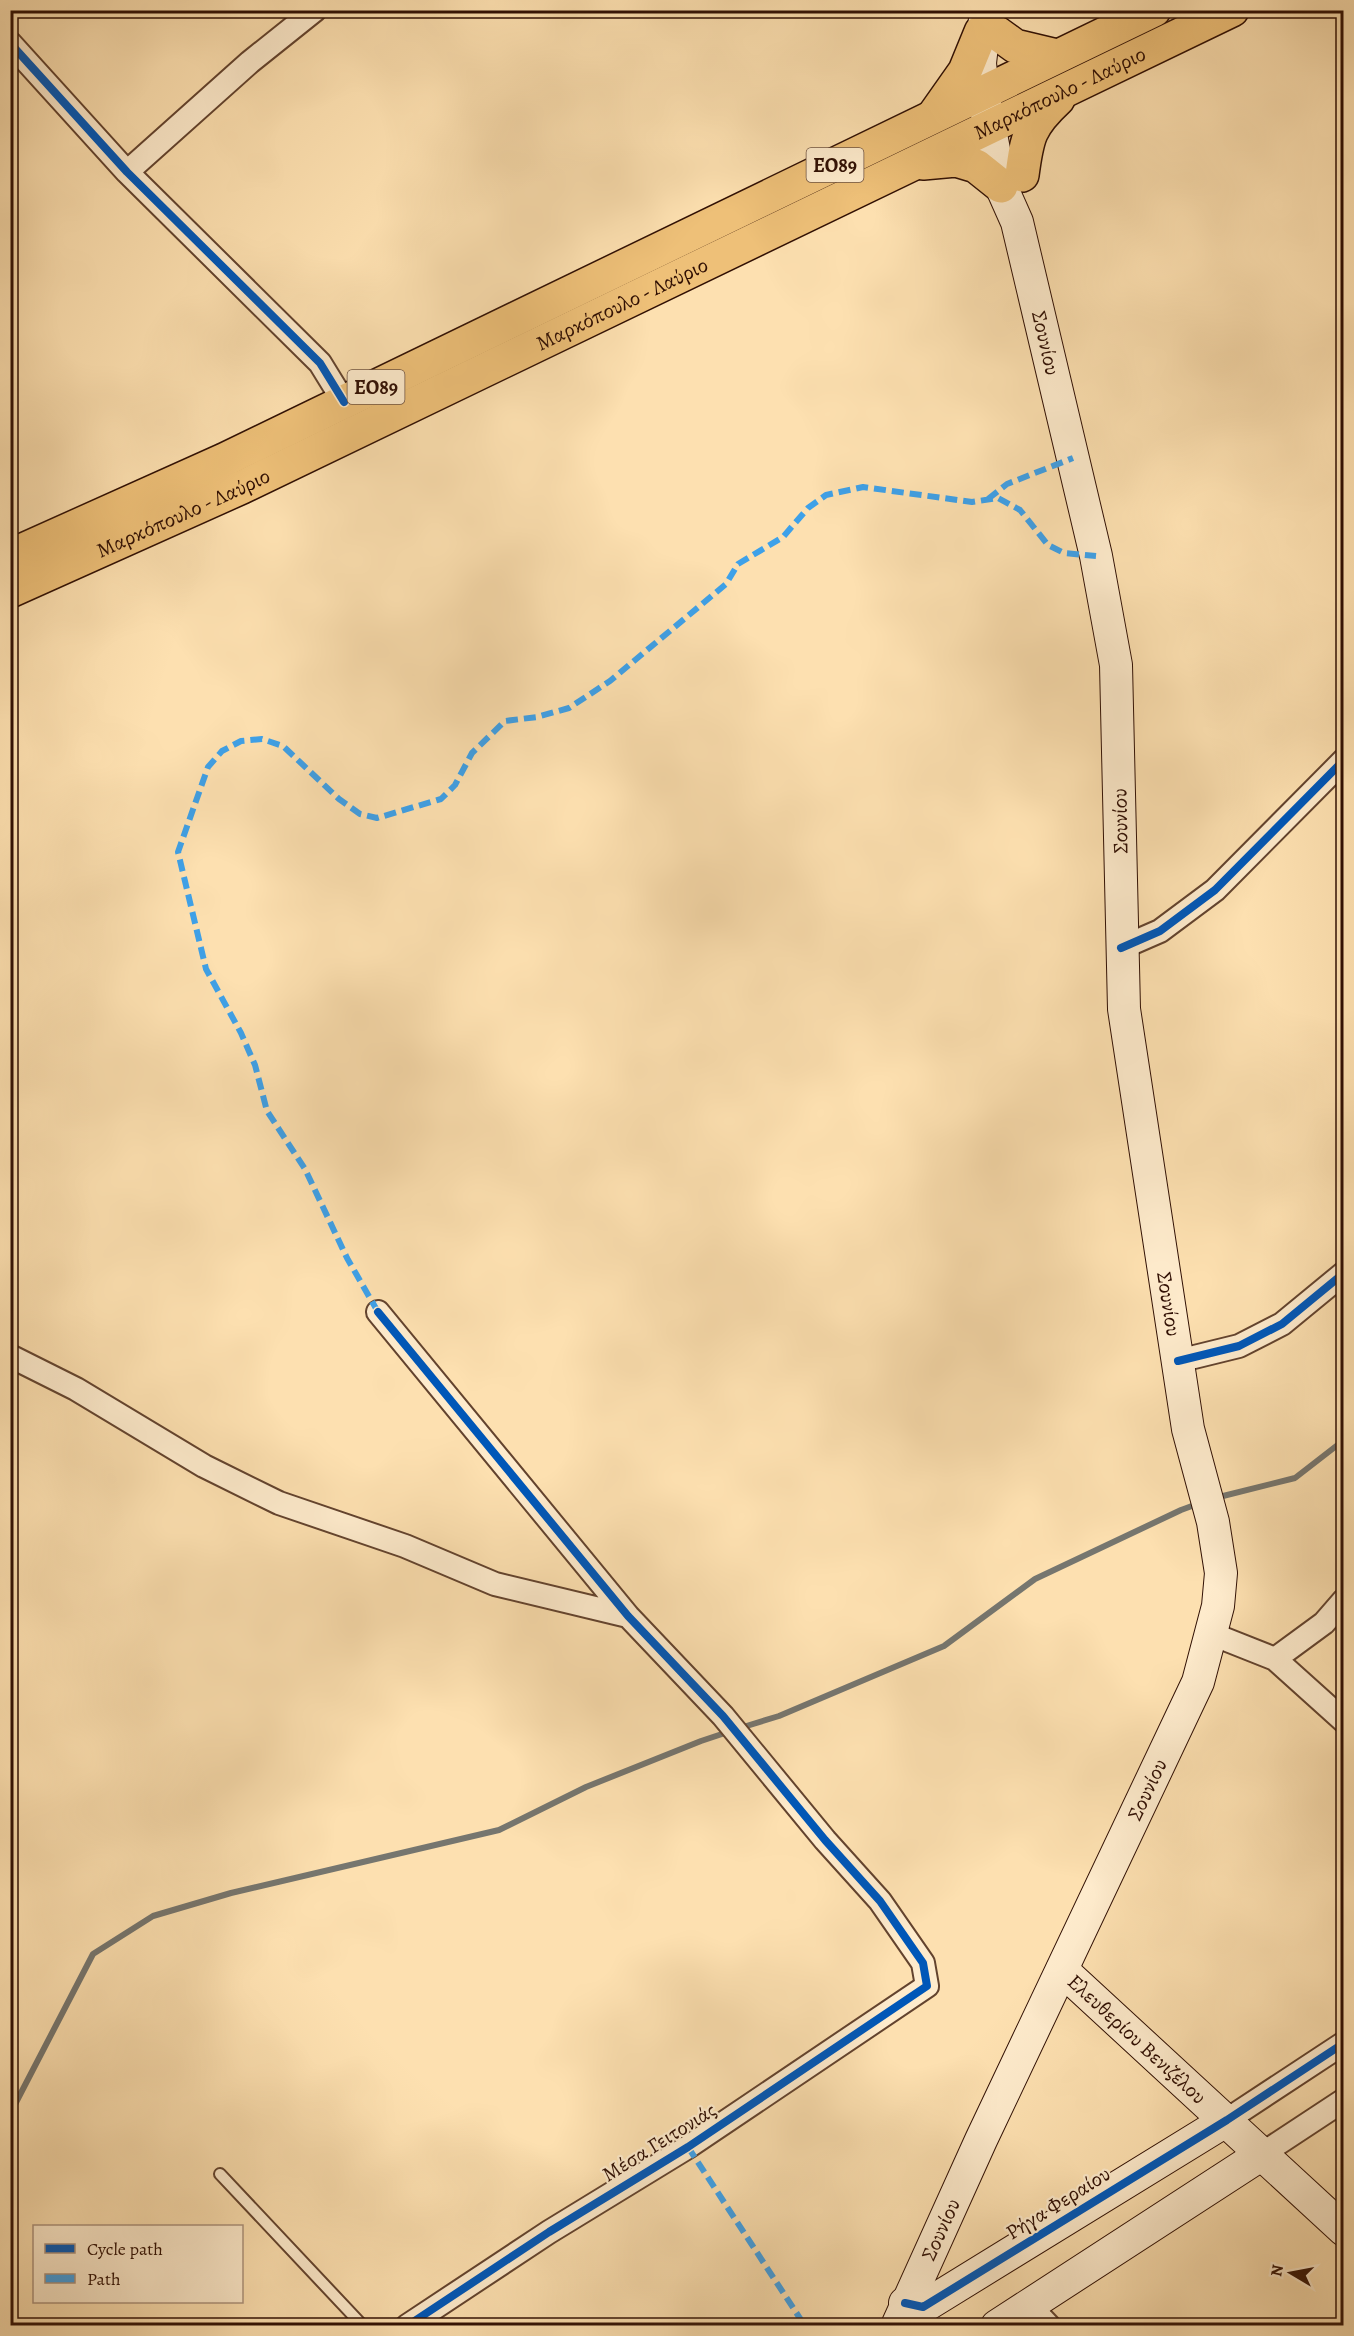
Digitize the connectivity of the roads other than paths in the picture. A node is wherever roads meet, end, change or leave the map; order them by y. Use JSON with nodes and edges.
{"nodes":[{"id":1,"x":315,"y":10,"type":"edge"},
{"id":2,"x":1154,"y":10,"type":"edge"},
{"id":3,"x":1232,"y":10,"type":"edge"},
{"id":4,"x":988,"y":22,"type":"edge"},
{"id":5,"x":10,"y":43,"type":"edge"},
{"id":6,"x":1057,"y":56,"type":"junction"},
{"id":7,"x":1073,"y":85,"type":"junction"},
{"id":8,"x":995,"y":88,"type":"junction"},
{"id":9,"x":932,"y":119,"type":"junction"},
{"id":10,"x":1001,"y":121,"type":"junction"},
{"id":11,"x":913,"y":165,"type":"junction"},
{"id":12,"x":127,"y":172,"type":"junction"},
{"id":13,"x":1011,"y":181,"type":"junction"},
{"id":14,"x":344,"y":402,"type":"junction"},
{"id":15,"x":10,"y":556,"type":"edge"},
{"id":16,"x":10,"y":591,"type":"edge"},
{"id":17,"x":1344,"y":760,"type":"edge"},
{"id":18,"x":1121,"y":948,"type":"junction"},
{"id":19,"x":1344,"y":1274,"type":"edge"},
{"id":20,"x":378,"y":1312,"type":"dead end"},
{"id":21,"x":10,"y":1356,"type":"edge"},
{"id":22,"x":1178,"y":1361,"type":"junction"},
{"id":23,"x":1344,"y":1600,"type":"edge"},
{"id":24,"x":628,"y":1616,"type":"junction"},
{"id":25,"x":1212,"y":1634,"type":"junction"},
{"id":26,"x":1275,"y":1659,"type":"junction"},
{"id":27,"x":1344,"y":1721,"type":"edge"},
{"id":28,"x":1062,"y":1970,"type":"junction"},
{"id":29,"x":1344,"y":2043,"type":"edge"},
{"id":30,"x":1344,"y":2100,"type":"edge"},
{"id":31,"x":1227,"y":2120,"type":"junction"},
{"id":32,"x":1262,"y":2154,"type":"junction"},
{"id":33,"x":220,"y":2174,"type":"dead end"},
{"id":34,"x":1344,"y":2230,"type":"edge"},
{"id":35,"x":901,"y":2314,"type":"edge"},
{"id":36,"x":1039,"y":2315,"type":"edge"},
{"id":37,"x":437,"y":2318,"type":"edge"},
{"id":38,"x":363,"y":2325,"type":"edge"},
{"id":39,"x":407,"y":2325,"type":"edge"},
{"id":40,"x":997,"y":2325,"type":"edge"}],
"edges":[{"from":1,"to":12,"type":"street"},
{"from":2,"to":6,"type":"highway","name":"Μαρκόπουλο - Λαύριο","number":"ΕΟ89"},
{"from":3,"to":7,"type":"highway","name":"Μαρκόπουλο - Λαύριο","number":"ΕΟ89"},
{"from":4,"to":6,"type":"highway"},
{"from":4,"to":8,"type":"main road","name":"Σουνίου"},
{"from":4,"to":9,"type":"highway"},
{"from":5,"to":12,"type":"street"},
{"from":6,"to":8,"type":"highway","name":"Μαρκόπουλο - Λαύριο","number":"ΕΟ89"},
{"from":7,"to":10,"type":"highway","name":"Μαρκόπουλο - Λαύριο","number":"ΕΟ89"},
{"from":7,"to":13,"type":"highway"},
{"from":8,"to":9,"type":"highway","name":"Μαρκόπουλο - Λαύριο","number":"ΕΟ89"},
{"from":8,"to":10,"type":"main road","name":"Σουνίου"},
{"from":9,"to":14,"type":"highway","name":"Μαρκόπουλο - Λαύριο","number":"ΕΟ89"},
{"from":10,"to":11,"type":"highway","name":"Μαρκόπουλο - Λαύριο","number":"ΕΟ89"},
{"from":10,"to":13,"type":"main road","name":"Σουνίου"},
{"from":11,"to":13,"type":"highway"},
{"from":11,"to":16,"type":"highway","name":"Μαρκόπουλο - Λαύριο","number":"ΕΟ89"},
{"from":12,"to":14,"type":"street"},
{"from":13,"to":18,"type":"main road","name":"Σουνίου"},
{"from":14,"to":15,"type":"highway","name":"Μαρκόπουλο - Λαύριο","number":"ΕΟ89"},
{"from":17,"to":18,"type":"street"},
{"from":18,"to":22,"type":"main road","name":"Σουνίου"},
{"from":19,"to":22,"type":"street"},
{"from":20,"to":24,"type":"street"},
{"from":21,"to":24,"type":"street"},
{"from":22,"to":25,"type":"main road","name":"Σουνίου"},
{"from":23,"to":26,"type":"street"},
{"from":24,"to":37,"type":"street","name":"Μέσα Γειτονιάς"},
{"from":25,"to":26,"type":"street"},
{"from":25,"to":28,"type":"main road","name":"Σουνίου"},
{"from":26,"to":27,"type":"street"},
{"from":28,"to":31,"type":"main road","name":"Ελευθερίου Βενιζέλου"},
{"from":28,"to":35,"type":"main road","name":"Σουνίου"},
{"from":29,"to":31,"type":"street"},
{"from":30,"to":32,"type":"street"},
{"from":31,"to":32,"type":"main road","name":"Ελευθερίου Βενιζέλου"},
{"from":31,"to":35,"type":"main road","name":"Ρήγα Φεραίου"},
{"from":32,"to":34,"type":"main road","name":"Ελευθερίου Βενιζέλου"},
{"from":32,"to":36,"type":"main road"},
{"from":33,"to":38,"type":"lane"},
{"from":36,"to":40,"type":"main road"},
{"from":37,"to":39,"type":"street","name":"Μέσα Γειτονιάς"}]}
